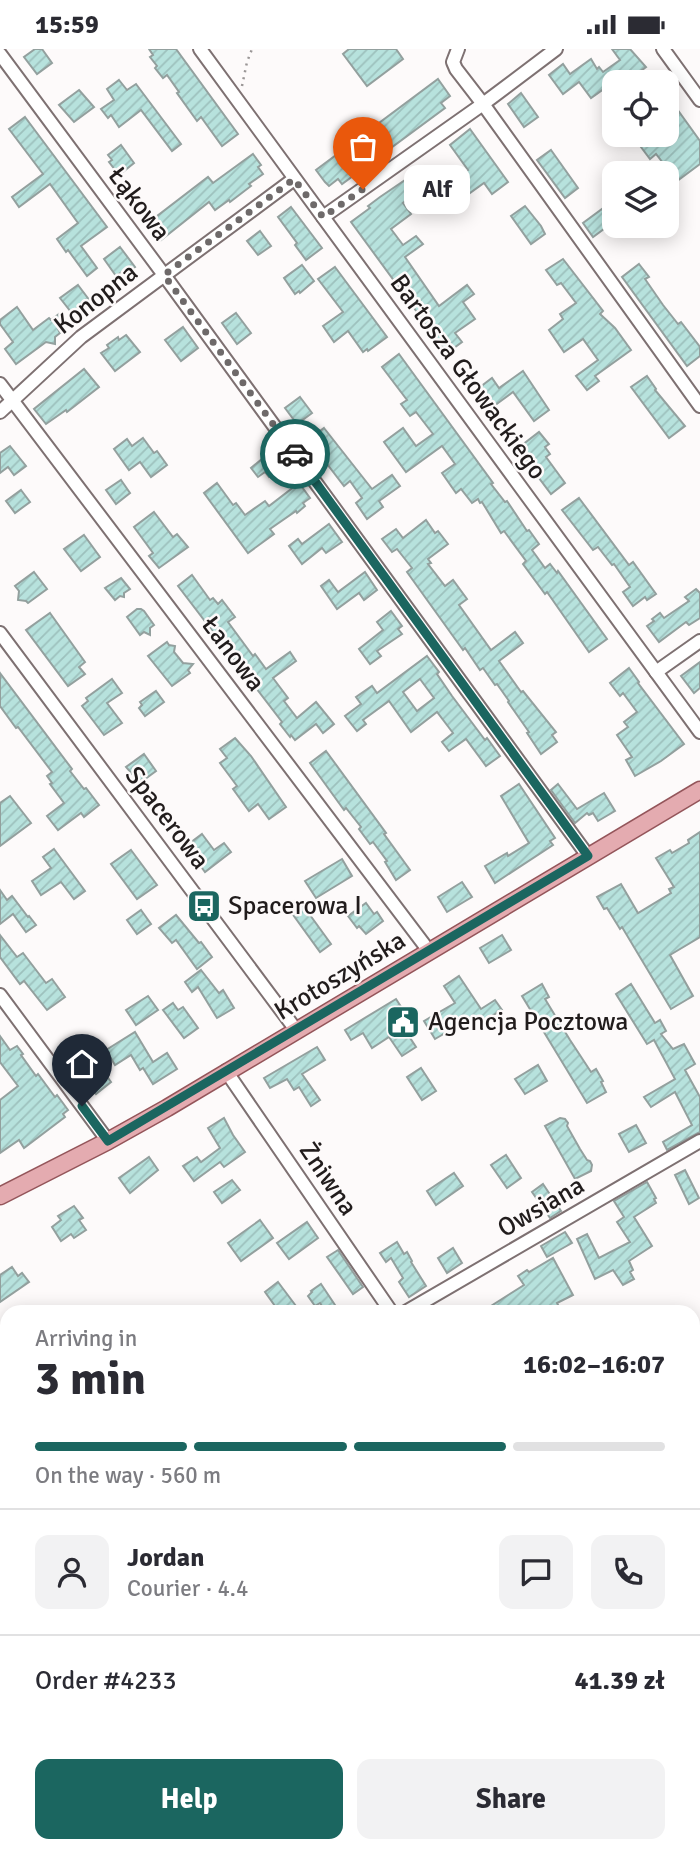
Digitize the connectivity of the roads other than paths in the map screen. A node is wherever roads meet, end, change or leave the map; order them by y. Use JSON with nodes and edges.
{"nodes":[{"id":1,"x":200,"y":49,"type":"edge"},
{"id":2,"x":458,"y":49,"type":"edge"},
{"id":3,"x":556,"y":49,"type":"edge"},
{"id":4,"x":663,"y":49,"type":"edge"},
{"id":5,"x":0,"y":54,"type":"edge"},
{"id":6,"x":700,"y":100,"type":"edge"},
{"id":7,"x":483,"y":104,"type":"junction"},
{"id":8,"x":294,"y":179,"type":"junction"},
{"id":9,"x":323,"y":217,"type":"junction"},
{"id":10,"x":164,"y":275,"type":"junction"},
{"id":11,"x":0,"y":384,"type":"edge"},
{"id":12,"x":12,"y":401,"type":"junction"},
{"id":13,"x":700,"y":406,"type":"edge"},
{"id":14,"x":0,"y":412,"type":"edge"},
{"id":15,"x":0,"y":633,"type":"edge"},
{"id":16,"x":700,"y":641,"type":"edge"},
{"id":17,"x":656,"y":672,"type":"junction"},
{"id":18,"x":700,"y":731,"type":"edge"},
{"id":19,"x":700,"y":790,"type":"edge"},
{"id":20,"x":588,"y":856,"type":"junction"},
{"id":21,"x":429,"y":951,"type":"junction"},
{"id":22,"x":0,"y":995,"type":"edge"},
{"id":23,"x":296,"y":1030,"type":"junction"},
{"id":24,"x":226,"y":1071,"type":"junction"},
{"id":25,"x":108,"y":1141,"type":"junction"},
{"id":26,"x":700,"y":1141,"type":"edge"},
{"id":27,"x":0,"y":1196,"type":"edge"},
{"id":28,"x":387,"y":1305,"type":"edge"},
{"id":29,"x":418,"y":1305,"type":"edge"}],
"edges":[{"from":1,"to":8,"type":"street","name":"Bartosza Głowackiego"},
{"from":2,"to":7,"type":"street"},
{"from":3,"to":7,"type":"street"},
{"from":4,"to":6,"type":"street"},
{"from":5,"to":10,"type":"street","name":"Łąkowa"},
{"from":7,"to":9,"type":"street"},
{"from":7,"to":13,"type":"street"},
{"from":8,"to":9,"type":"street","name":"Bartosza Głowackiego"},
{"from":8,"to":10,"type":"street","name":"Konopna"},
{"from":9,"to":17,"type":"street","name":"Bartosza Głowackiego"},
{"from":10,"to":12,"type":"street","name":"Konopna"},
{"from":10,"to":20,"type":"street","name":"Łąkowa"},
{"from":11,"to":12,"type":"street","name":"Łanowa"},
{"from":12,"to":14,"type":"street","name":"Konopna"},
{"from":12,"to":21,"type":"street","name":"Łanowa"},
{"from":15,"to":23,"type":"street","name":"Spacerowa"},
{"from":16,"to":17,"type":"street"},
{"from":17,"to":18,"type":"street","name":"Bartosza Głowackiego"},
{"from":19,"to":20,"type":"main road","name":"Krotoszyńska"},
{"from":20,"to":21,"type":"main road","name":"Krotoszyńska"},
{"from":21,"to":23,"type":"main road","name":"Krotoszyńska"},
{"from":22,"to":25,"type":"street"},
{"from":23,"to":24,"type":"main road","name":"Krotoszyńska"},
{"from":24,"to":25,"type":"main road","name":"Krotoszyńska"},
{"from":24,"to":28,"type":"street","name":"Żniwna"},
{"from":25,"to":27,"type":"main road","name":"Krotoszyńska"},
{"from":26,"to":29,"type":"street","name":"Owsiana"}]}
